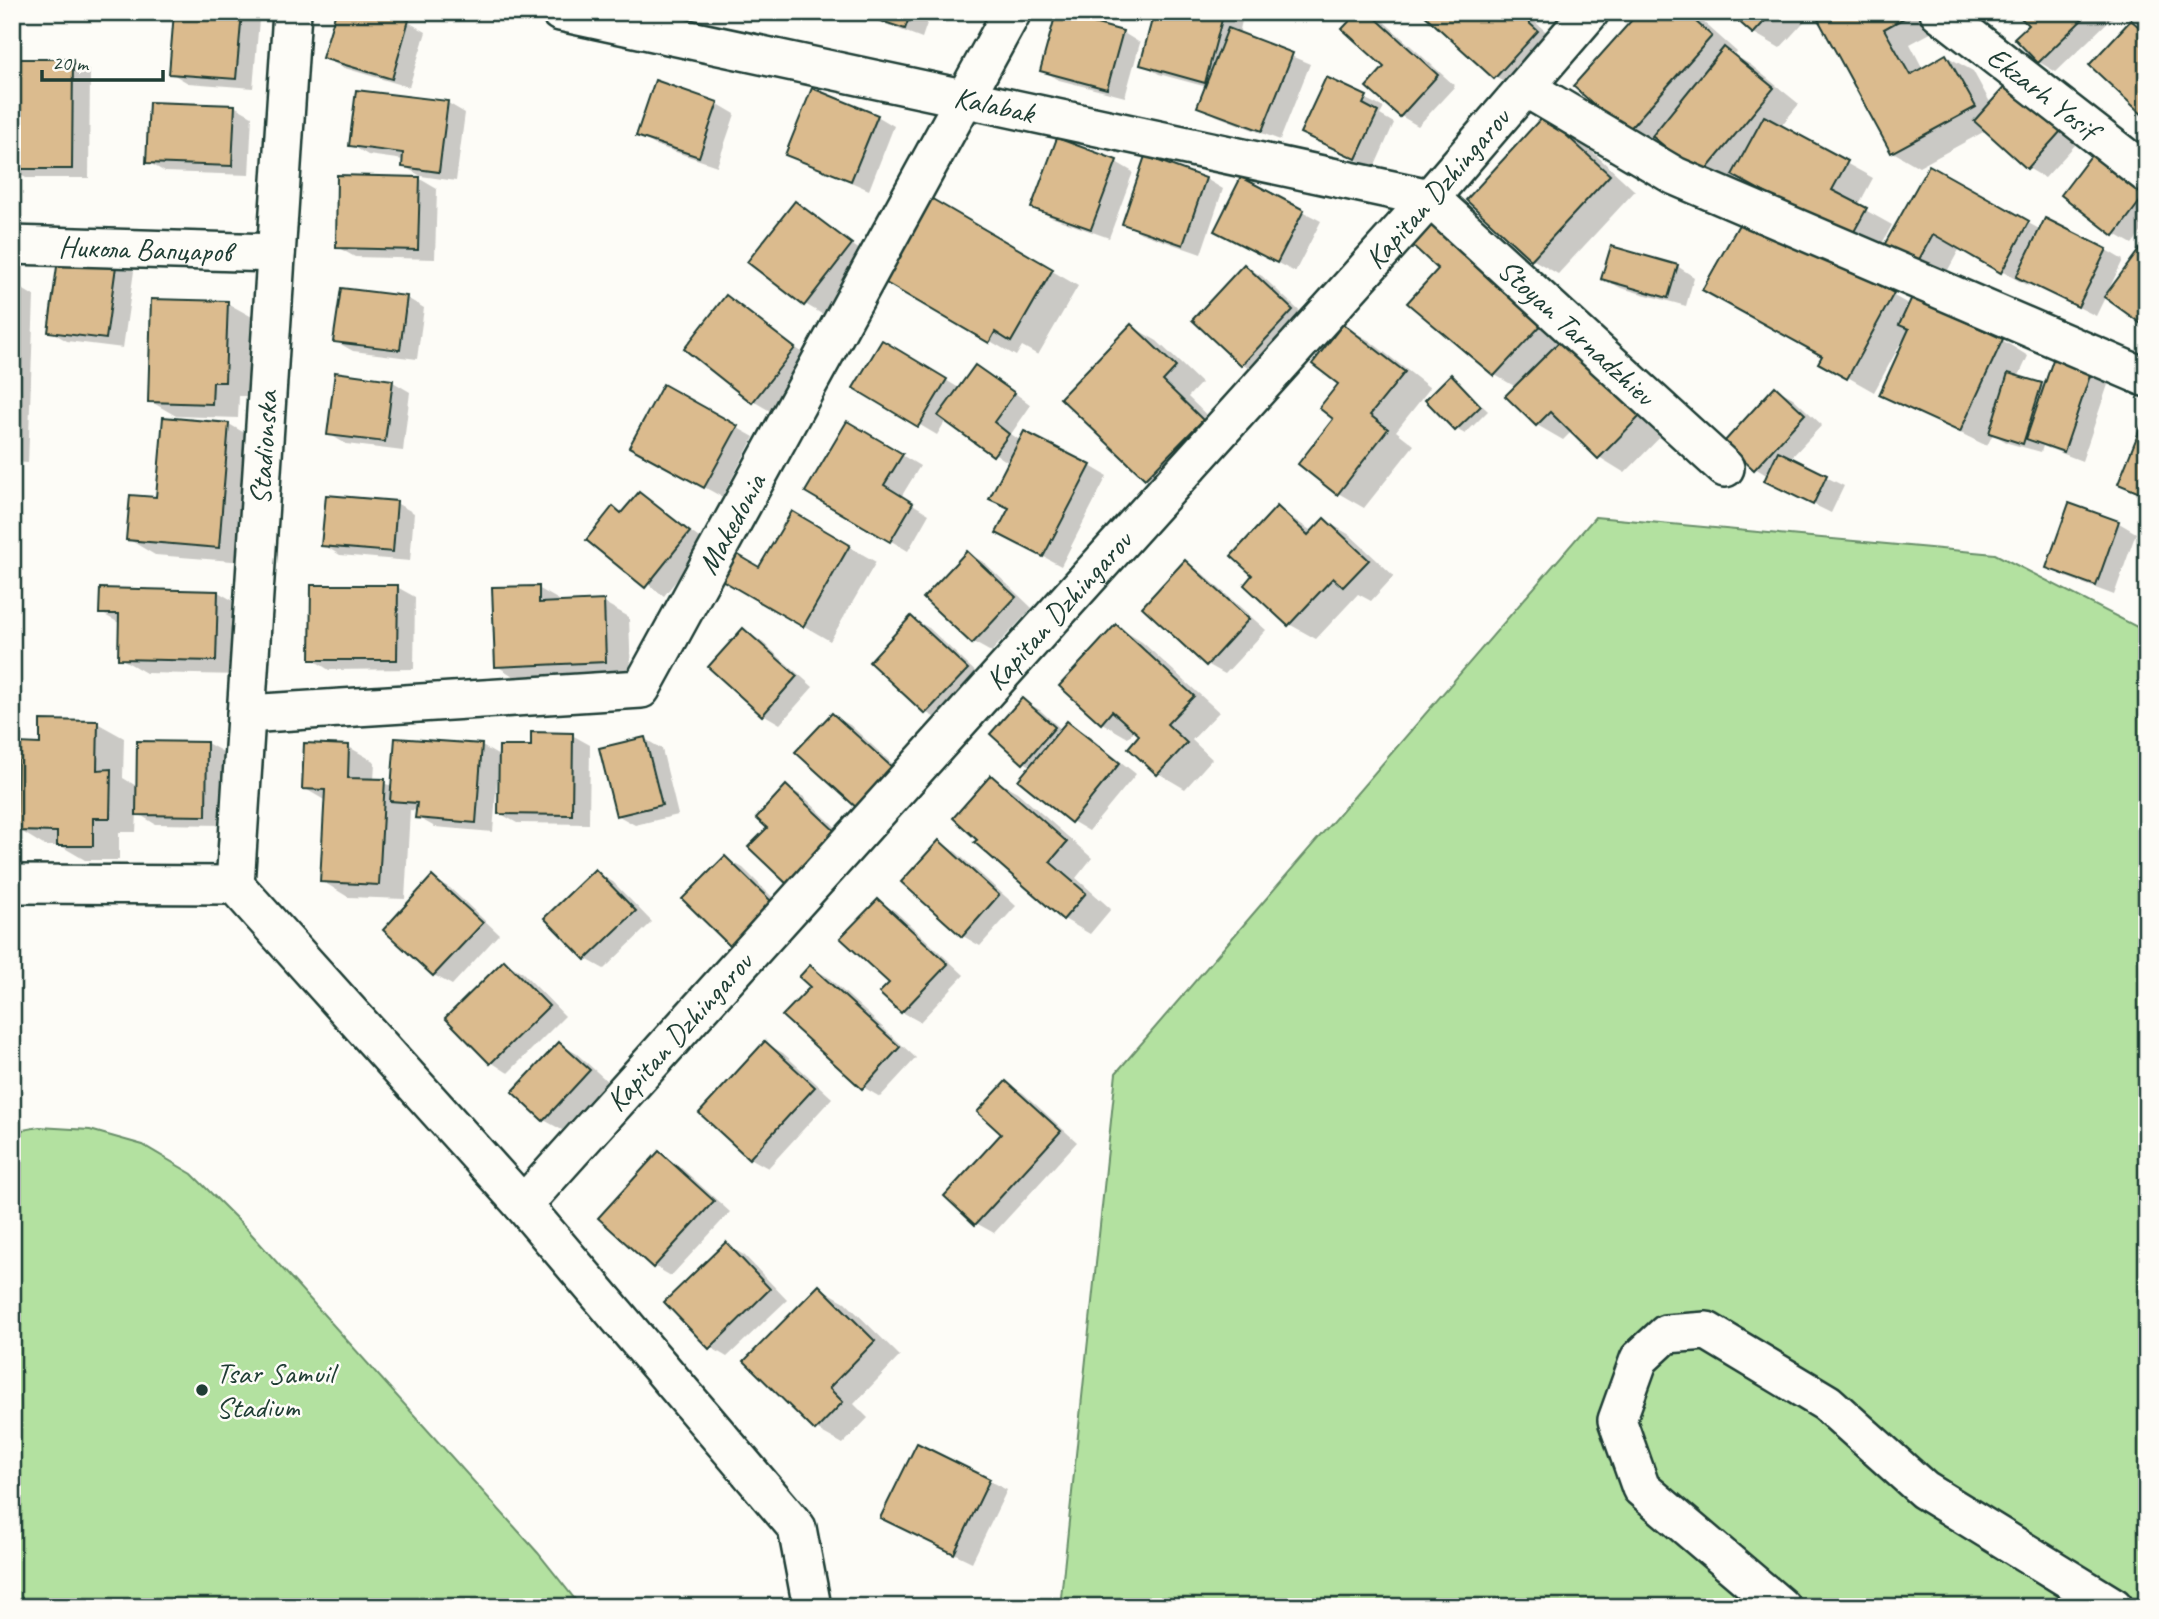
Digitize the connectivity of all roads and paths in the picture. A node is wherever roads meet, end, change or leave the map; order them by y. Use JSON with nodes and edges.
{"nodes":[{"id":1,"x":292,"y":12,"type":"edge"},
{"id":2,"x":560,"y":12,"type":"edge"},
{"id":3,"x":1012,"y":12,"type":"edge"},
{"id":4,"x":1590,"y":12,"type":"edge"},
{"id":5,"x":1939,"y":12,"type":"edge"},
{"id":6,"x":1526,"y":88,"type":"junction"},
{"id":7,"x":964,"y":98,"type":"junction"},
{"id":8,"x":2147,"y":174,"type":"edge"},
{"id":9,"x":1430,"y":198,"type":"junction"},
{"id":10,"x":12,"y":245,"type":"edge"},
{"id":11,"x":276,"y":253,"type":"junction"},
{"id":12,"x":2147,"y":378,"type":"edge"},
{"id":13,"x":1724,"y":468,"type":"dead end"},
{"id":14,"x":246,"y":714,"type":"junction"},
{"id":15,"x":12,"y":884,"type":"edge"},
{"id":16,"x":235,"y":885,"type":"junction"},
{"id":17,"x":523,"y":1205,"type":"junction"},
{"id":18,"x":812,"y":1607,"type":"edge"},
{"id":19,"x":1781,"y":1607,"type":"edge"},
{"id":20,"x":2114,"y":1607,"type":"edge"}],
"edges":[{"from":1,"to":11,"type":"street","name":"Stadionska"},
{"from":2,"to":7,"type":"street","name":"Kalabak"},
{"from":3,"to":7,"type":"street","name":"Makedonia"},
{"from":4,"to":6,"type":"street","name":"Kapitan Dzhingarov"},
{"from":5,"to":8,"type":"street","name":"Ekzarh Yosif"},
{"from":6,"to":9,"type":"street","name":"Kapitan Dzhingarov"},
{"from":6,"to":12,"type":"street"},
{"from":7,"to":9,"type":"street","name":"Kalabak"},
{"from":7,"to":14,"type":"street","name":"Makedonia"},
{"from":9,"to":13,"type":"street","name":"Stoyan Tarnadzhiev"},
{"from":9,"to":17,"type":"street","name":"Kapitan Dzhingarov"},
{"from":10,"to":11,"type":"street","name":"Никола Вапцаров"},
{"from":11,"to":14,"type":"street","name":"Stadionska"},
{"from":14,"to":16,"type":"street","name":"Stadionska"},
{"from":15,"to":16,"type":"street"},
{"from":16,"to":17,"type":"street"},
{"from":17,"to":18,"type":"street"},
{"from":19,"to":20,"type":"street"}]}
